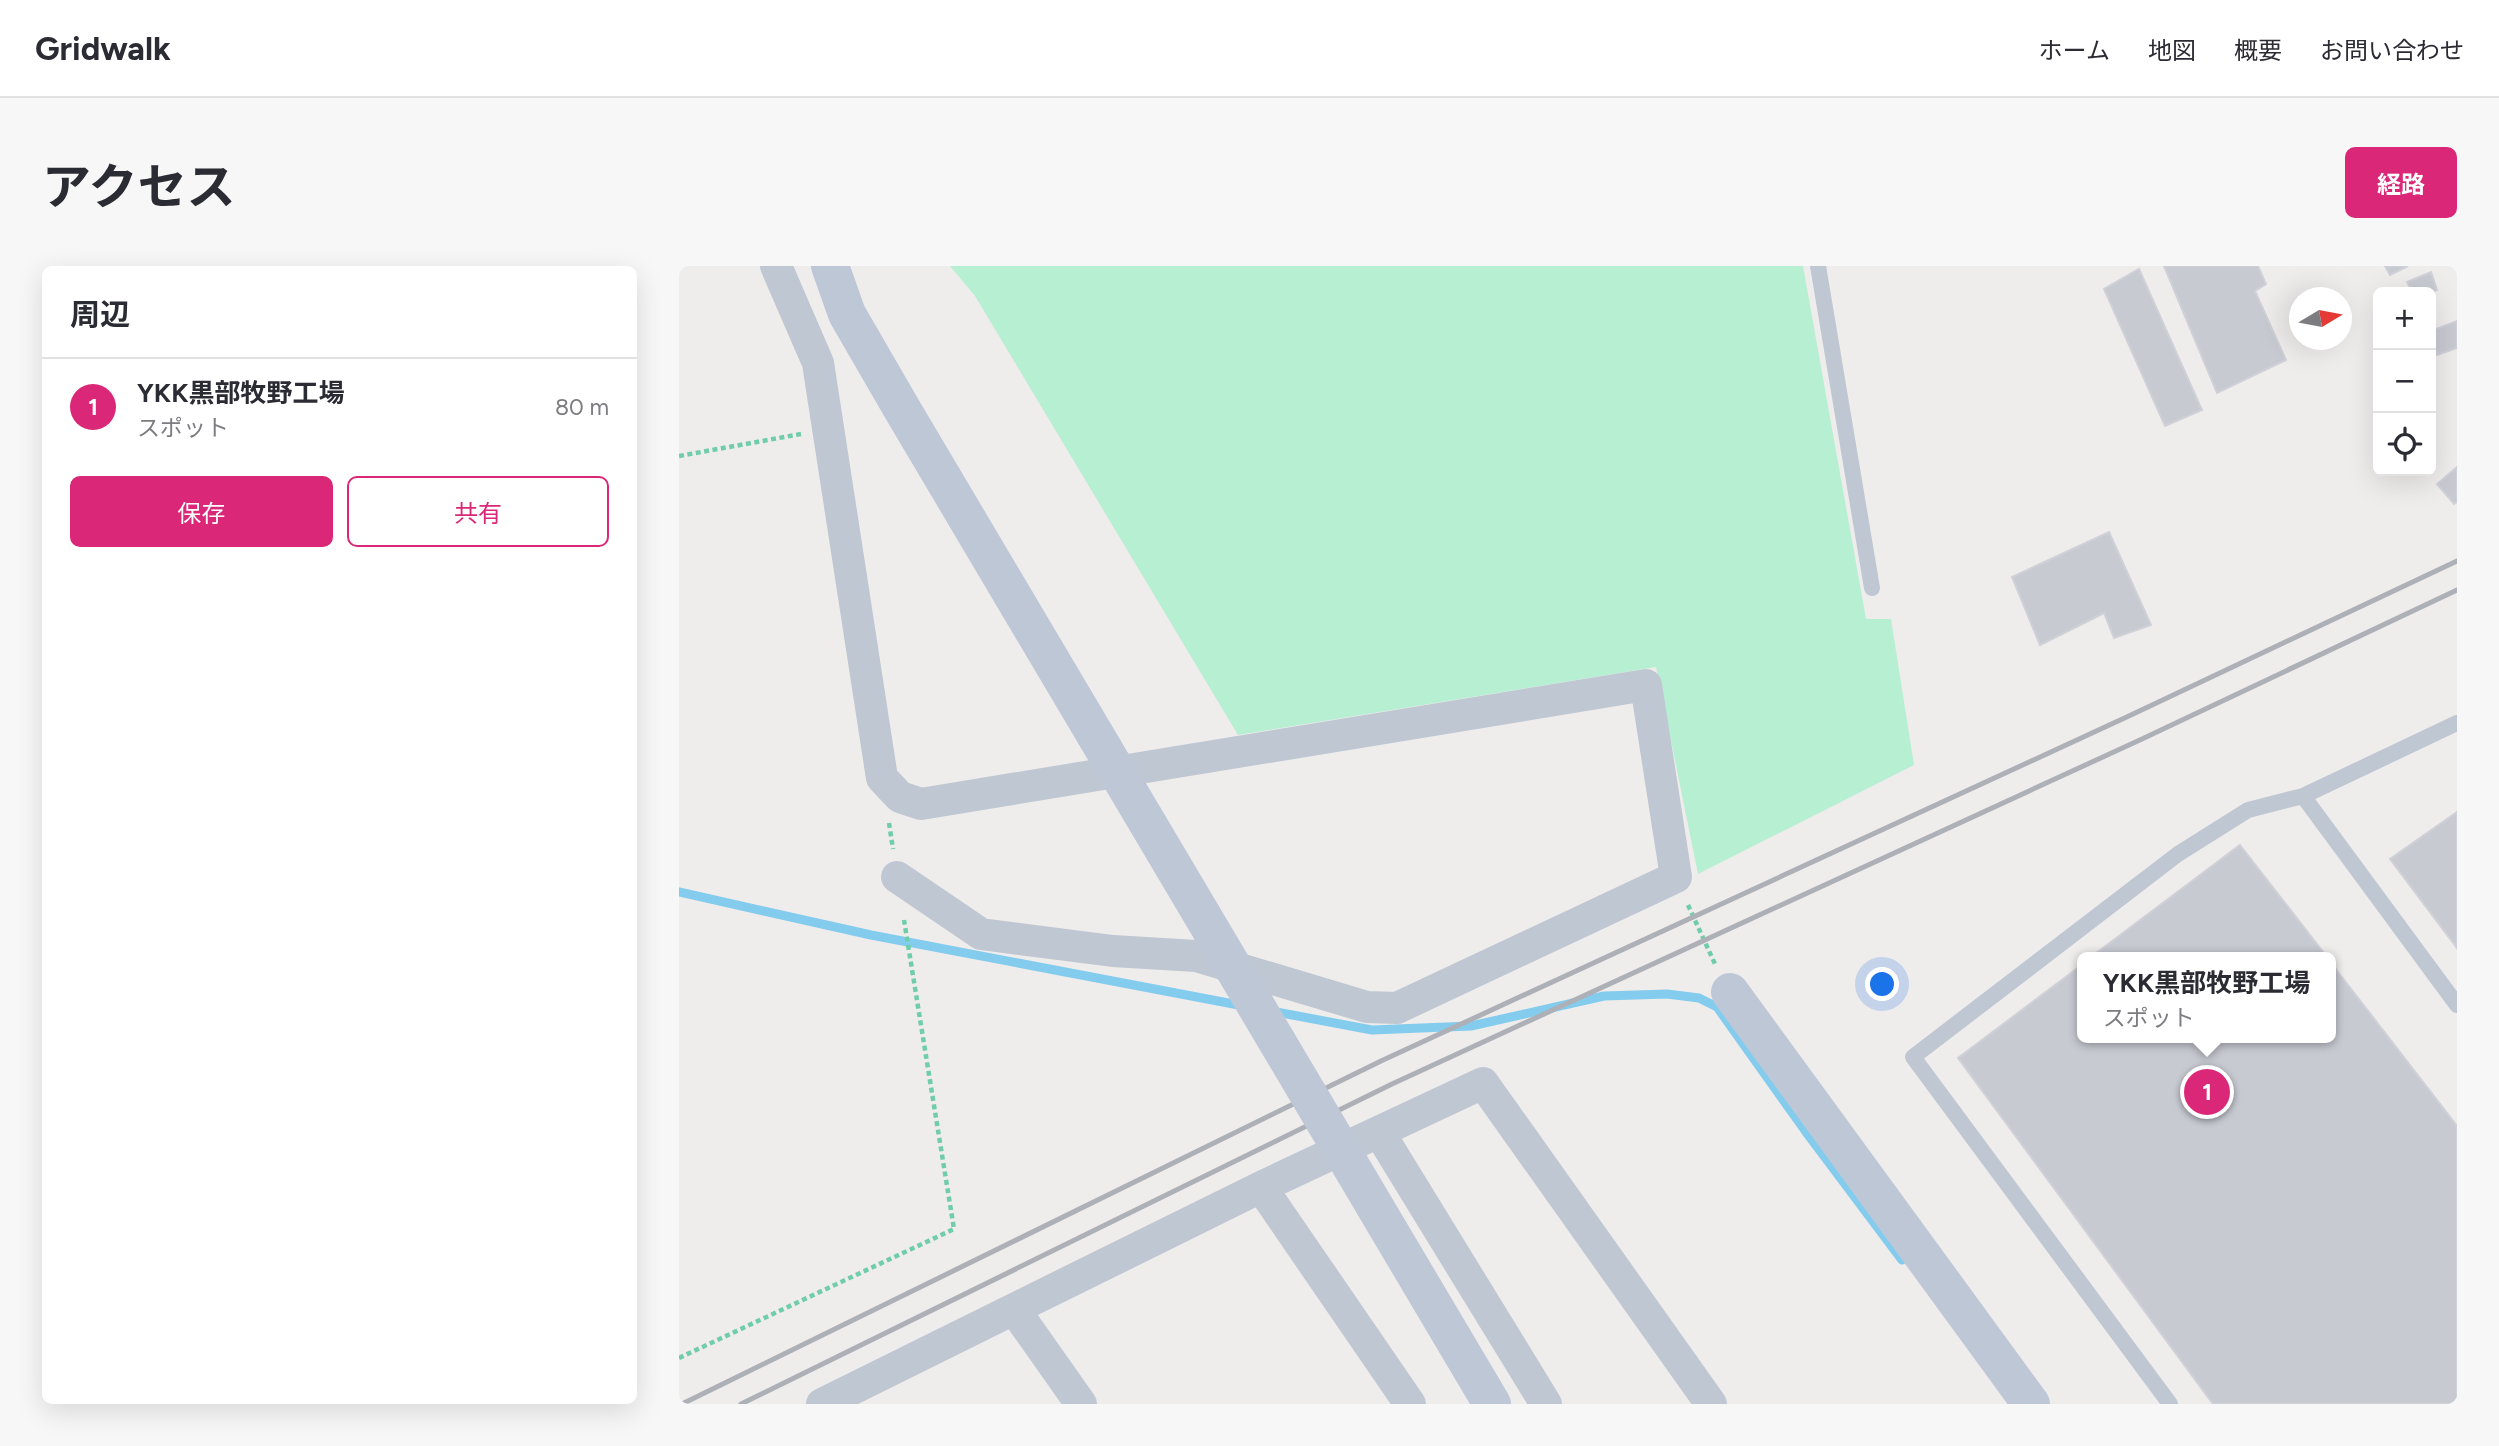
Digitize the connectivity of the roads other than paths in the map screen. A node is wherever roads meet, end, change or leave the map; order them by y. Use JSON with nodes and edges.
{"nodes":[{"id":1,"x":776,"y":266,"type":"edge"},
{"id":2,"x":829,"y":266,"type":"edge"},
{"id":3,"x":1818,"y":266,"type":"edge"},
{"id":4,"x":1872,"y":588,"type":"dead end"},
{"id":5,"x":2457,"y":723,"type":"edge"},
{"id":6,"x":2304,"y":796,"type":"junction"},
{"id":7,"x":897,"y":877,"type":"road end"},
{"id":8,"x":1730,"y":992,"type":"road end"},
{"id":9,"x":2457,"y":1005,"type":"edge"},
{"id":10,"x":1380,"y":1132,"type":"junction"},
{"id":11,"x":1261,"y":1188,"type":"junction"},
{"id":12,"x":1014,"y":1309,"type":"junction"},
{"id":13,"x":822,"y":1404,"type":"edge"},
{"id":14,"x":1081,"y":1404,"type":"edge"},
{"id":15,"x":1410,"y":1404,"type":"edge"},
{"id":16,"x":1492,"y":1404,"type":"edge"},
{"id":17,"x":1546,"y":1404,"type":"edge"},
{"id":18,"x":1711,"y":1404,"type":"edge"},
{"id":19,"x":2031,"y":1404,"type":"edge"},
{"id":20,"x":2170,"y":1404,"type":"edge"}],
"edges":[{"from":1,"to":7,"type":"street"},
{"from":2,"to":16,"type":"street","bridge":true},
{"from":3,"to":4,"type":"lane"},
{"from":5,"to":6,"type":"lane"},
{"from":6,"to":9,"type":"lane"},
{"from":6,"to":20,"type":"lane"},
{"from":8,"to":19,"type":"street"},
{"from":10,"to":11,"type":"street"},
{"from":10,"to":17,"type":"street"},
{"from":10,"to":18,"type":"street"},
{"from":11,"to":12,"type":"street"},
{"from":11,"to":15,"type":"street"},
{"from":12,"to":13,"type":"street"},
{"from":12,"to":14,"type":"street"}]}
